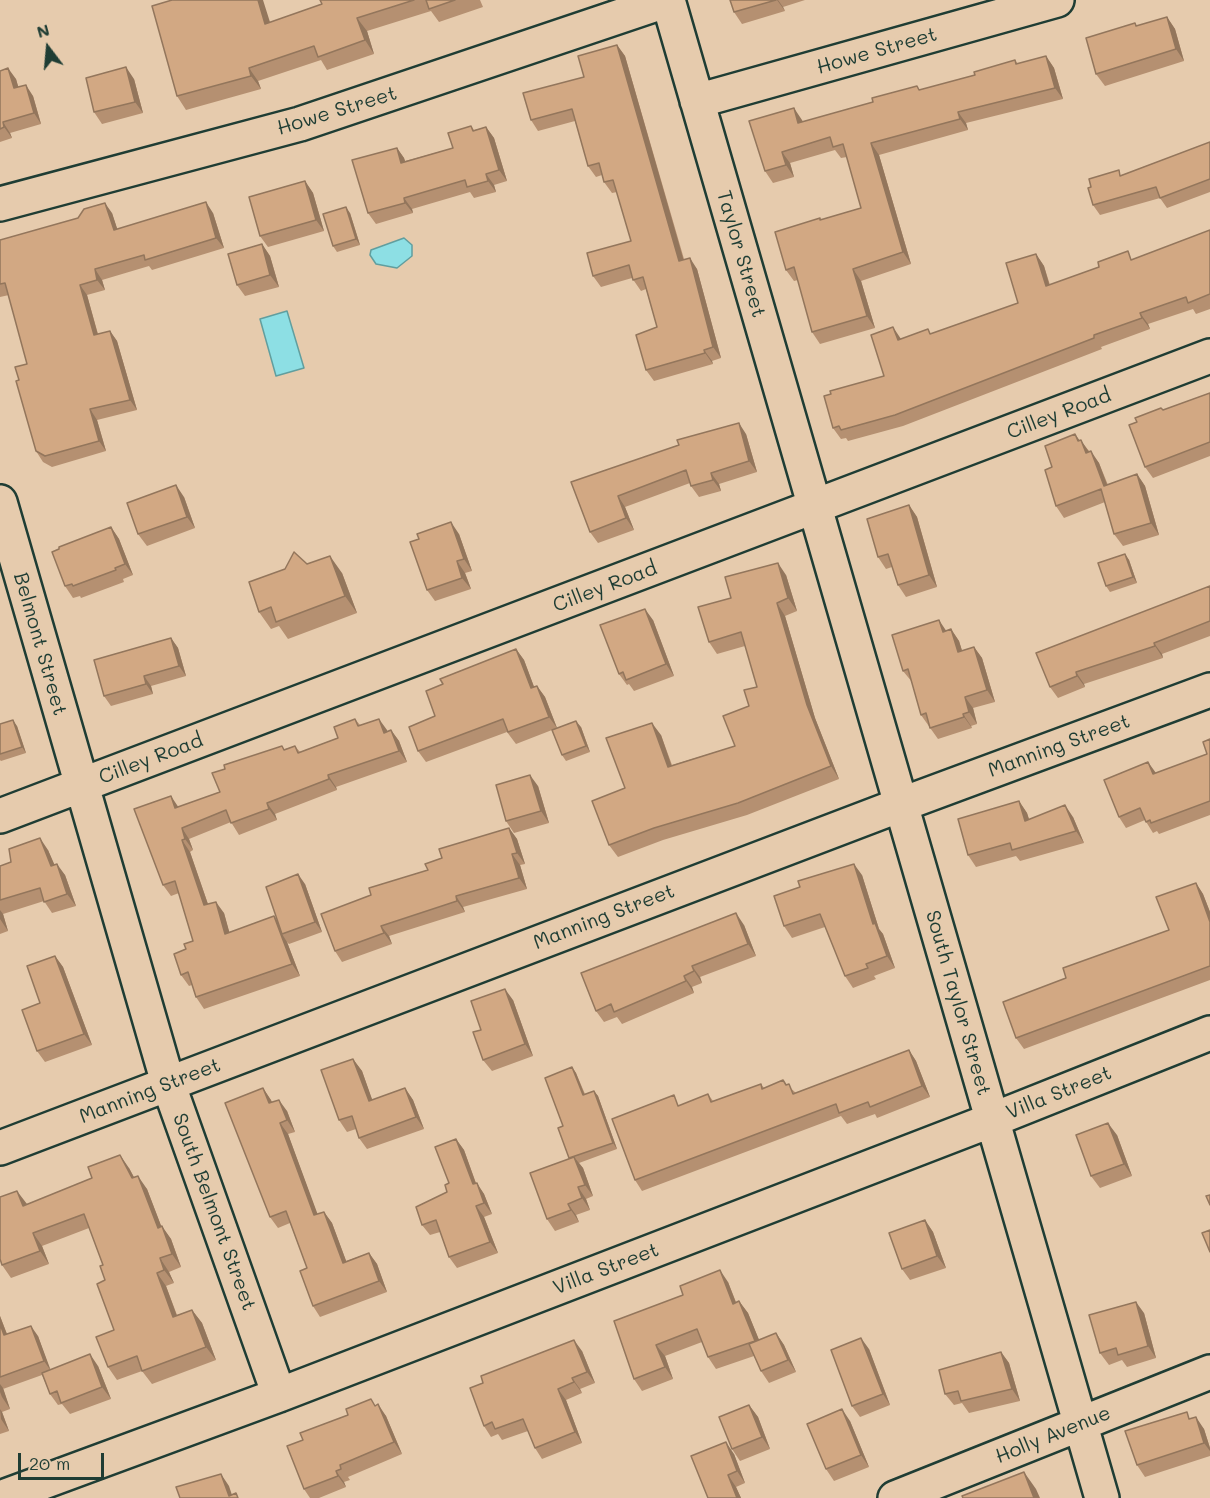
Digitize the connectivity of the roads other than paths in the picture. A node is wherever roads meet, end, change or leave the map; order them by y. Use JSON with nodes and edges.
{"nodes":[{"id":1,"x":668,"y":0,"type":"edge"},
{"id":2,"x":1057,"y":0,"type":"edge"},
{"id":3,"x":697,"y":101,"type":"junction"},
{"id":4,"x":0,"y":204,"type":"edge"},
{"id":5,"x":1210,"y":356,"type":"edge"},
{"id":6,"x":0,"y":502,"type":"edge"},
{"id":7,"x":814,"y":507,"type":"junction"},
{"id":8,"x":1210,"y":690,"type":"edge"},
{"id":9,"x":81,"y":785,"type":"junction"},
{"id":10,"x":900,"y":805,"type":"junction"},
{"id":11,"x":0,"y":816,"type":"edge"},
{"id":12,"x":1210,"y":1033,"type":"edge"},
{"id":13,"x":168,"y":1083,"type":"junction"},
{"id":14,"x":992,"y":1120,"type":"junction"},
{"id":15,"x":0,"y":1148,"type":"edge"},
{"id":16,"x":1210,"y":1372,"type":"edge"},
{"id":17,"x":279,"y":1395,"type":"junction"},
{"id":18,"x":1081,"y":1424,"type":"junction"},
{"id":19,"x":0,"y":1498,"type":"edge"},
{"id":20,"x":895,"y":1498,"type":"edge"},
{"id":21,"x":1102,"y":1498,"type":"edge"}],
"edges":[{"from":1,"to":3,"type":"street","name":"Taylor Street"},
{"from":1,"to":4,"type":"street","name":"Howe Street"},
{"from":2,"to":3,"type":"street","name":"Howe Street"},
{"from":3,"to":7,"type":"street","name":"Taylor Street"},
{"from":5,"to":7,"type":"street","name":"Cilley Road"},
{"from":6,"to":9,"type":"street","name":"Belmont Street"},
{"from":7,"to":9,"type":"street","name":"Cilley Road"},
{"from":7,"to":10,"type":"street","name":"South Taylor Street"},
{"from":8,"to":10,"type":"street","name":"Manning Street"},
{"from":9,"to":11,"type":"street","name":"Cilley Road"},
{"from":9,"to":13,"type":"street","name":"South Belmont Street"},
{"from":10,"to":13,"type":"street","name":"Manning Street"},
{"from":10,"to":14,"type":"street","name":"South Taylor Street"},
{"from":12,"to":14,"type":"street","name":"Villa Street"},
{"from":13,"to":15,"type":"street","name":"Manning Street"},
{"from":13,"to":17,"type":"street","name":"South Belmont Street"},
{"from":14,"to":17,"type":"street","name":"Villa Street"},
{"from":14,"to":18,"type":"street","name":"South Taylor Street"},
{"from":16,"to":18,"type":"street","name":"Holly Avenue"},
{"from":17,"to":19,"type":"street","name":"Villa Street"},
{"from":18,"to":20,"type":"street","name":"Holly Avenue"},
{"from":18,"to":21,"type":"street","name":"South Taylor Street"}]}
